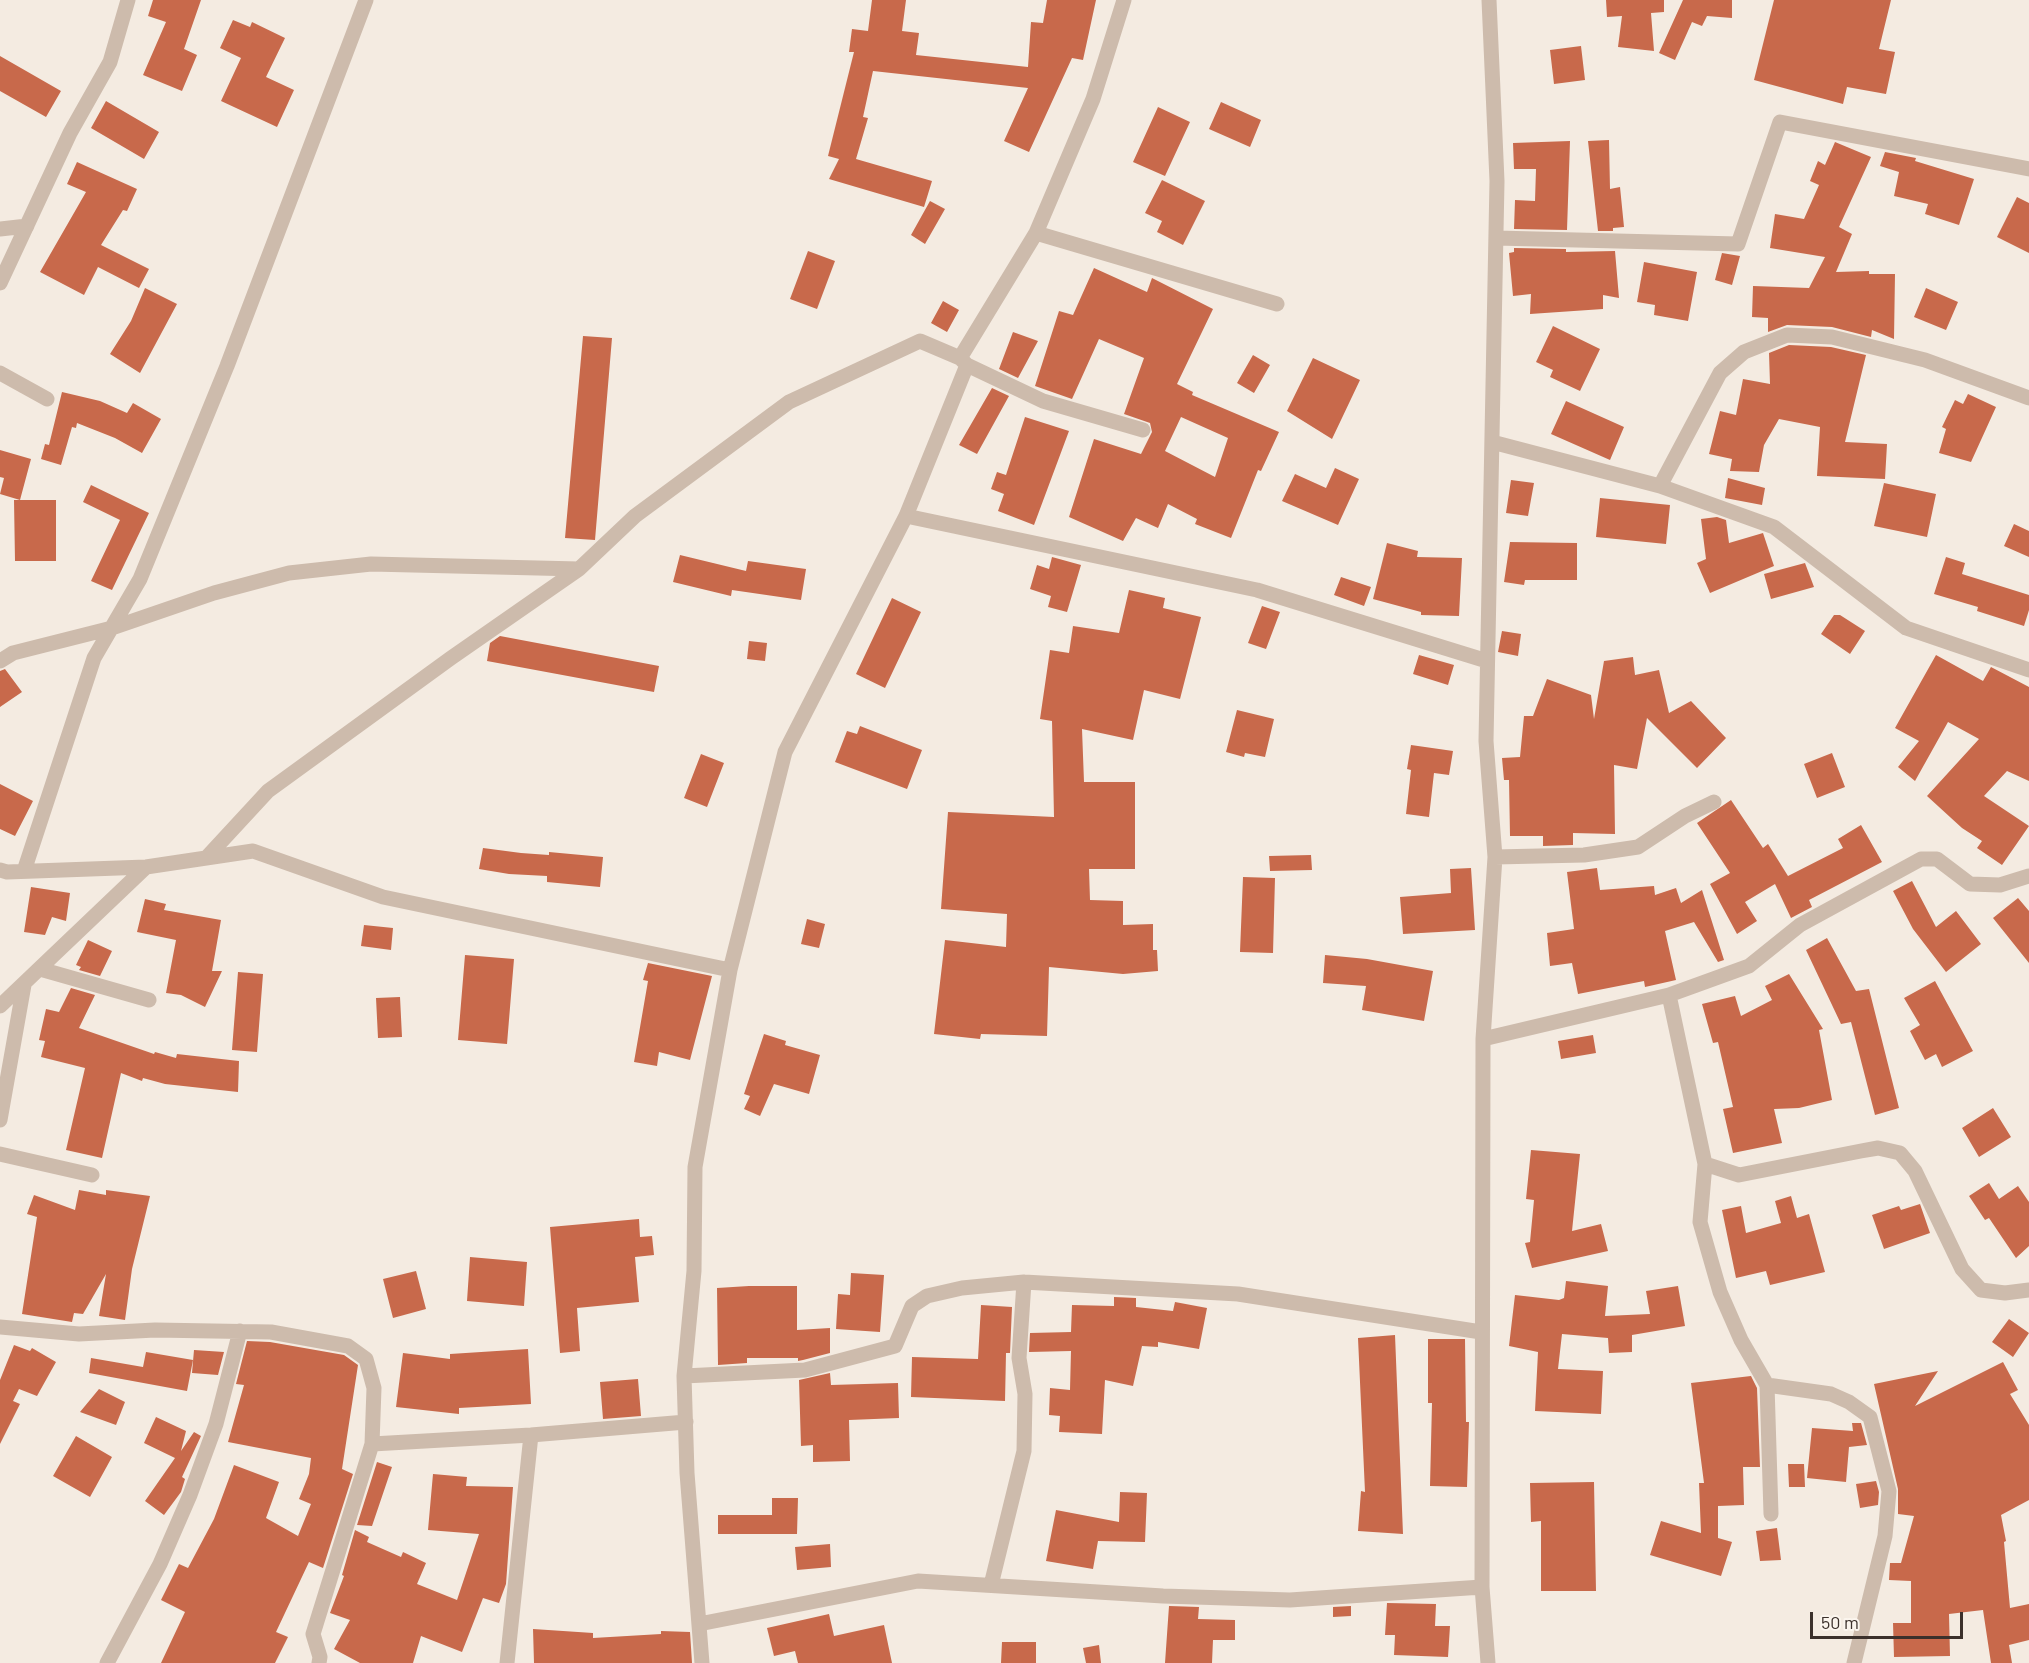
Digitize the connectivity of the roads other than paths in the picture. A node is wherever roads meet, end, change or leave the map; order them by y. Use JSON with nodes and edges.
{"nodes":[{"id":1,"x":128,"y":0,"type":"edge"},
{"id":2,"x":366,"y":0,"type":"edge"},
{"id":3,"x":1124,"y":0,"type":"edge"},
{"id":4,"x":1490,"y":0,"type":"edge"},
{"id":5,"x":2029,"y":169,"type":"edge"},
{"id":6,"x":27,"y":225,"type":"junction"},
{"id":7,"x":0,"y":229,"type":"edge"},
{"id":8,"x":1036,"y":233,"type":"junction"},
{"id":9,"x":1496,"y":238,"type":"junction"},
{"id":10,"x":0,"y":283,"type":"edge"},
{"id":11,"x":1277,"y":304,"type":"dead end"},
{"id":12,"x":964,"y":361,"type":"junction"},
{"id":13,"x":0,"y":373,"type":"edge"},
{"id":14,"x":2029,"y":398,"type":"edge"},
{"id":15,"x":47,"y":399,"type":"dead end"},
{"id":16,"x":1143,"y":430,"type":"dead end"},
{"id":17,"x":1492,"y":442,"type":"junction"},
{"id":18,"x":1660,"y":486,"type":"junction"},
{"id":19,"x":906,"y":516,"type":"junction"},
{"id":20,"x":579,"y":569,"type":"junction"},
{"id":21,"x":112,"y":628,"type":"junction"},
{"id":22,"x":0,"y":661,"type":"edge"},
{"id":23,"x":1487,"y":661,"type":"junction"},
{"id":24,"x":2029,"y":670,"type":"edge"},
{"id":25,"x":1714,"y":802,"type":"dead end"},
{"id":26,"x":207,"y":857,"type":"junction"},
{"id":27,"x":1495,"y":857,"type":"junction"},
{"id":28,"x":146,"y":867,"type":"junction"},
{"id":29,"x":0,"y":870,"type":"edge"},
{"id":30,"x":24,"y":871,"type":"junction"},
{"id":31,"x":2029,"y":876,"type":"edge"},
{"id":32,"x":40,"y":969,"type":"junction"},
{"id":33,"x":730,"y":970,"type":"junction"},
{"id":34,"x":24,"y":985,"type":"junction"},
{"id":35,"x":1669,"y":995,"type":"junction"},
{"id":36,"x":149,"y":1000,"type":"dead end"},
{"id":37,"x":0,"y":1006,"type":"edge"},
{"id":38,"x":1483,"y":1040,"type":"junction"},
{"id":39,"x":0,"y":1120,"type":"edge"},
{"id":40,"x":0,"y":1154,"type":"edge"},
{"id":41,"x":1705,"y":1164,"type":"junction"},
{"id":42,"x":92,"y":1175,"type":"dead end"},
{"id":43,"x":1024,"y":1282,"type":"junction"},
{"id":44,"x":2029,"y":1290,"type":"edge"},
{"id":45,"x":0,"y":1327,"type":"edge"},
{"id":46,"x":240,"y":1331,"type":"junction"},
{"id":47,"x":1481,"y":1332,"type":"junction"},
{"id":48,"x":684,"y":1376,"type":"junction"},
{"id":49,"x":1767,"y":1385,"type":"junction"},
{"id":50,"x":686,"y":1422,"type":"junction"},
{"id":51,"x":531,"y":1435,"type":"junction"},
{"id":52,"x":372,"y":1444,"type":"junction"},
{"id":53,"x":1771,"y":1514,"type":"dead end"},
{"id":54,"x":991,"y":1585,"type":"junction"},
{"id":55,"x":1482,"y":1587,"type":"junction"},
{"id":56,"x":699,"y":1624,"type":"junction"},
{"id":57,"x":107,"y":1663,"type":"edge"},
{"id":58,"x":319,"y":1663,"type":"edge"},
{"id":59,"x":507,"y":1663,"type":"edge"},
{"id":60,"x":702,"y":1663,"type":"edge"},
{"id":61,"x":1488,"y":1663,"type":"edge"},
{"id":62,"x":1854,"y":1663,"type":"edge"}],
"edges":[{"from":1,"to":6,"type":"street"},
{"from":2,"to":21,"type":"street"},
{"from":3,"to":8,"type":"street"},
{"from":4,"to":9,"type":"street"},
{"from":5,"to":9,"type":"street"},
{"from":6,"to":7,"type":"street"},
{"from":6,"to":10,"type":"street"},
{"from":8,"to":11,"type":"street"},
{"from":8,"to":12,"type":"street"},
{"from":9,"to":17,"type":"street"},
{"from":12,"to":16,"type":"street"},
{"from":12,"to":19,"type":"street"},
{"from":12,"to":20,"type":"street"},
{"from":13,"to":15,"type":"street"},
{"from":14,"to":18,"type":"street"},
{"from":17,"to":18,"type":"street"},
{"from":17,"to":23,"type":"street"},
{"from":18,"to":24,"type":"street"},
{"from":19,"to":23,"type":"street"},
{"from":19,"to":33,"type":"street"},
{"from":20,"to":21,"type":"street"},
{"from":20,"to":26,"type":"street"},
{"from":21,"to":22,"type":"street"},
{"from":21,"to":30,"type":"street"},
{"from":23,"to":27,"type":"street"},
{"from":25,"to":27,"type":"street"},
{"from":26,"to":28,"type":"street"},
{"from":26,"to":33,"type":"street"},
{"from":27,"to":38,"type":"street"},
{"from":28,"to":30,"type":"street"},
{"from":28,"to":32,"type":"street"},
{"from":29,"to":30,"type":"street"},
{"from":31,"to":35,"type":"street"},
{"from":32,"to":34,"type":"street"},
{"from":32,"to":36,"type":"street"},
{"from":33,"to":48,"type":"street"},
{"from":34,"to":37,"type":"street"},
{"from":34,"to":39,"type":"street"},
{"from":35,"to":38,"type":"street"},
{"from":35,"to":41,"type":"street"},
{"from":38,"to":47,"type":"street"},
{"from":40,"to":42,"type":"street"},
{"from":41,"to":44,"type":"street"},
{"from":41,"to":49,"type":"street"},
{"from":43,"to":47,"type":"street"},
{"from":43,"to":48,"type":"street"},
{"from":43,"to":54,"type":"street"},
{"from":45,"to":46,"type":"street"},
{"from":46,"to":52,"type":"street"},
{"from":46,"to":57,"type":"street"},
{"from":47,"to":55,"type":"street"},
{"from":48,"to":50,"type":"street"},
{"from":49,"to":53,"type":"street"},
{"from":49,"to":62,"type":"street"},
{"from":50,"to":51,"type":"street"},
{"from":50,"to":56,"type":"street"},
{"from":51,"to":52,"type":"street"},
{"from":51,"to":59,"type":"street"},
{"from":52,"to":58,"type":"street"},
{"from":54,"to":55,"type":"street"},
{"from":54,"to":56,"type":"street"},
{"from":55,"to":61,"type":"street"},
{"from":56,"to":60,"type":"street"}]}
